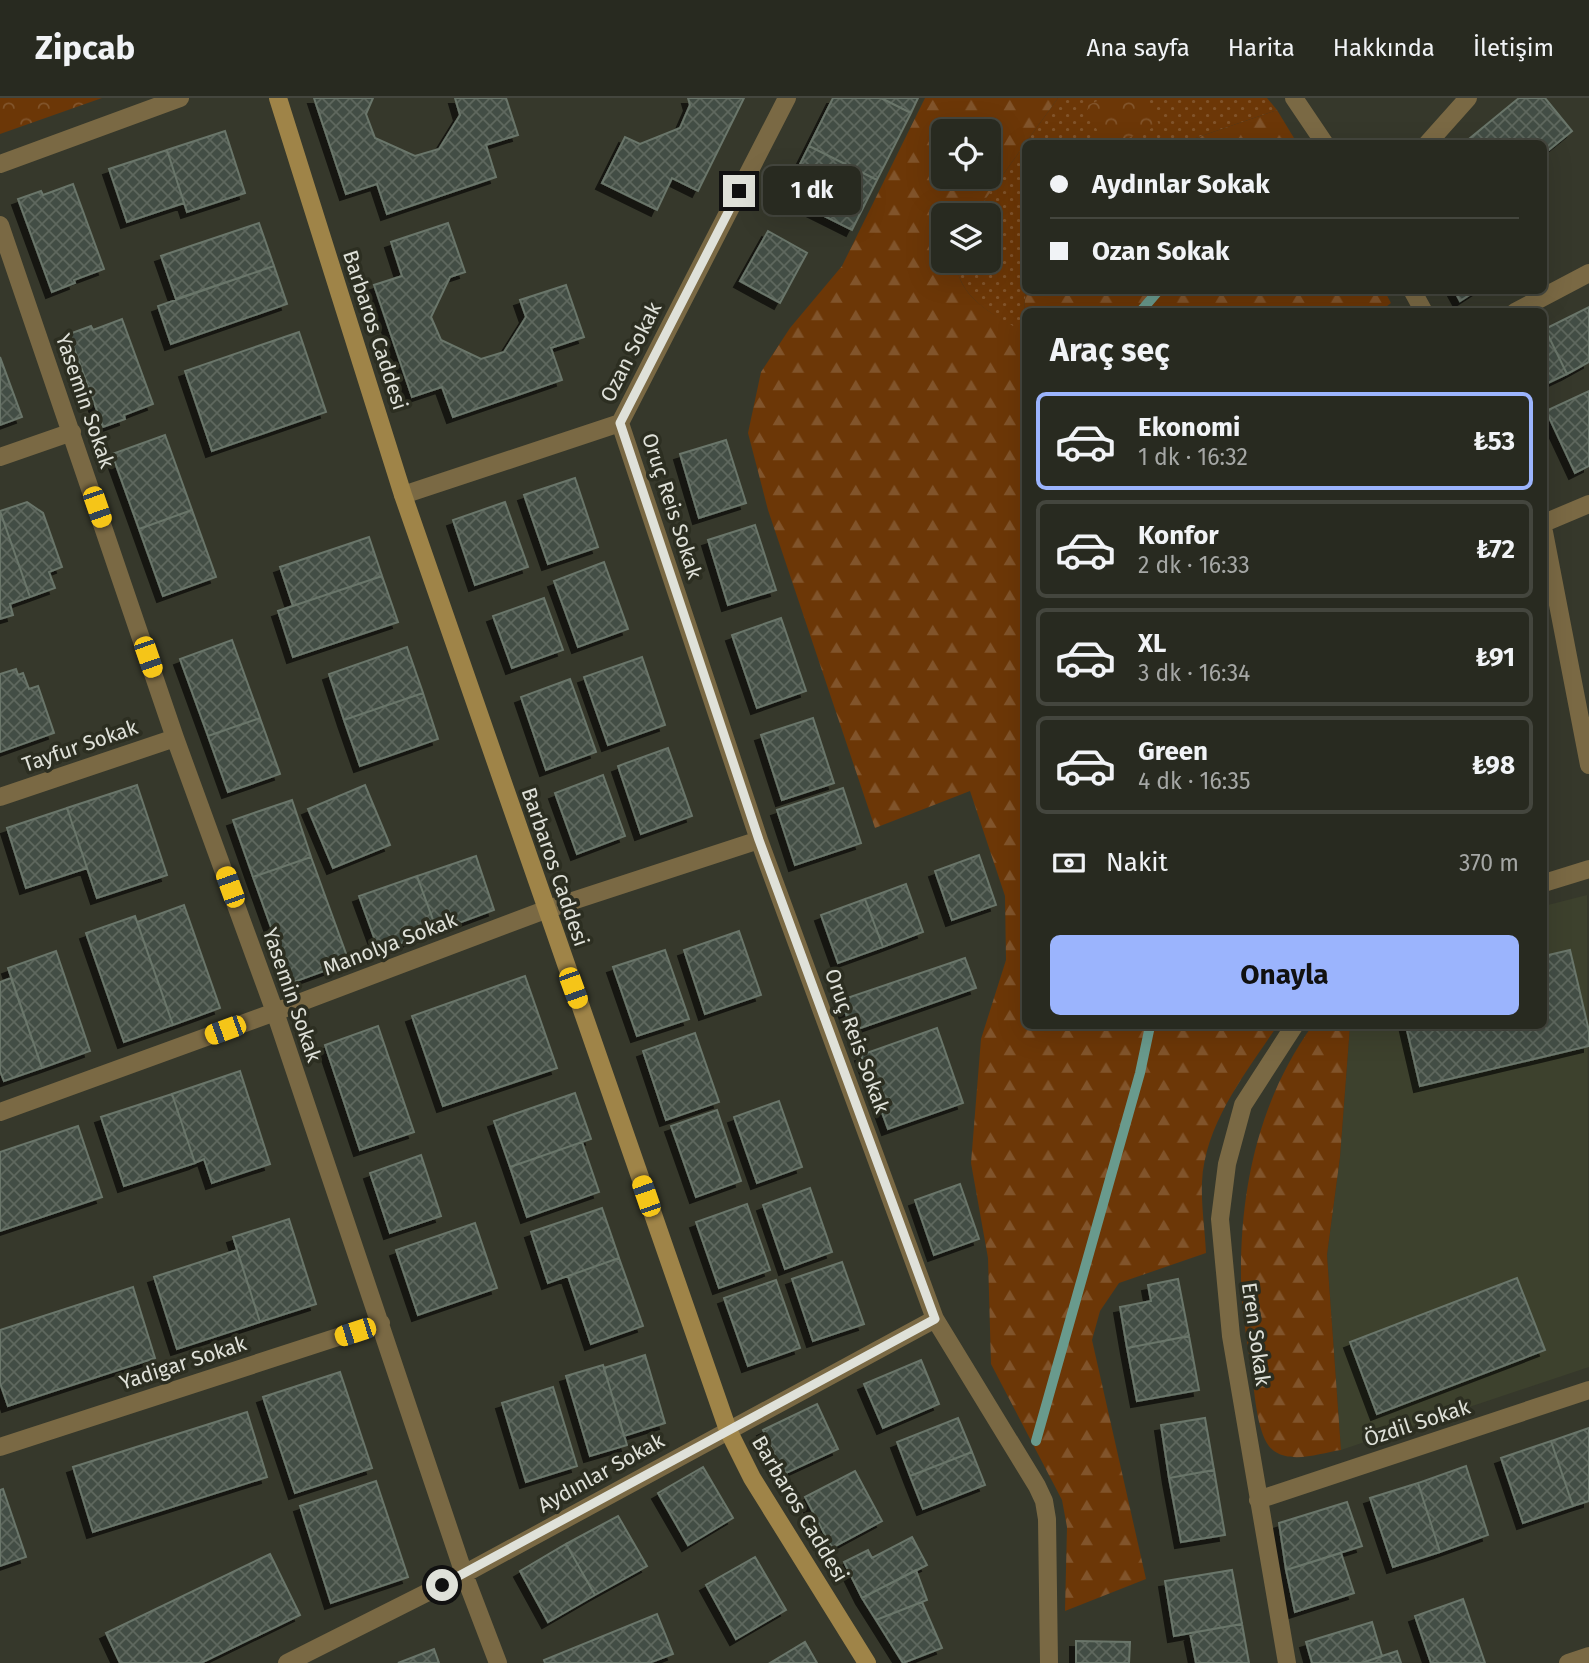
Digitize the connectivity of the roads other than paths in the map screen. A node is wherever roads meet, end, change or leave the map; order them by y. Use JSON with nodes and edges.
{"nodes":[{"id":1,"x":180,"y":98,"type":"edge"},
{"id":2,"x":278,"y":98,"type":"edge"},
{"id":3,"x":787,"y":98,"type":"edge"},
{"id":4,"x":1294,"y":98,"type":"edge"},
{"id":5,"x":1468,"y":98,"type":"edge"},
{"id":6,"x":1322,"y":140,"type":"edge"},
{"id":7,"x":1431,"y":140,"type":"edge"},
{"id":8,"x":0,"y":164,"type":"edge"},
{"id":9,"x":0,"y":225,"type":"edge"},
{"id":10,"x":1589,"y":273,"type":"edge"},
{"id":11,"x":1523,"y":308,"type":"edge"},
{"id":12,"x":620,"y":423,"type":"junction"},
{"id":13,"x":72,"y":432,"type":"junction"},
{"id":14,"x":0,"y":457,"type":"edge"},
{"id":15,"x":403,"y":495,"type":"junction"},
{"id":16,"x":1589,"y":504,"type":"edge"},
{"id":17,"x":1547,"y":522,"type":"edge"},
{"id":18,"x":1547,"y":548,"type":"edge"},
{"id":19,"x":175,"y":738,"type":"junction"},
{"id":20,"x":1589,"y":765,"type":"edge"},
{"id":21,"x":0,"y":797,"type":"edge"},
{"id":22,"x":759,"y":840,"type":"junction"},
{"id":23,"x":1589,"y":869,"type":"edge"},
{"id":24,"x":1547,"y":882,"type":"edge"},
{"id":25,"x":545,"y":910,"type":"junction"},
{"id":26,"x":275,"y":1012,"type":"junction"},
{"id":27,"x":1292,"y":1029,"type":"edge"},
{"id":28,"x":0,"y":1112,"type":"edge"},
{"id":29,"x":935,"y":1319,"type":"junction"},
{"id":30,"x":381,"y":1323,"type":"junction"},
{"id":31,"x":1589,"y":1390,"type":"edge"},
{"id":32,"x":728,"y":1430,"type":"junction"},
{"id":33,"x":0,"y":1447,"type":"edge"},
{"id":34,"x":1258,"y":1500,"type":"junction"},
{"id":35,"x":464,"y":1574,"type":"junction"},
{"id":36,"x":1589,"y":1656,"type":"edge"},
{"id":37,"x":287,"y":1663,"type":"edge"},
{"id":38,"x":498,"y":1663,"type":"edge"},
{"id":39,"x":867,"y":1663,"type":"edge"},
{"id":40,"x":1049,"y":1663,"type":"edge"},
{"id":41,"x":1287,"y":1663,"type":"edge"},
{"id":42,"x":1569,"y":1663,"type":"edge"}],
"edges":[{"from":1,"to":8,"type":"street"},
{"from":2,"to":15,"type":"street","name":"Barbaros Caddesi"},
{"from":3,"to":12,"type":"street","name":"Ozan Sokak"},
{"from":4,"to":6,"type":"street"},
{"from":5,"to":7,"type":"street"},
{"from":9,"to":13,"type":"street","name":"Yasemin Sokak"},
{"from":10,"to":11,"type":"street"},
{"from":12,"to":15,"type":"street","name":"Ozan Sokak"},
{"from":12,"to":22,"type":"street","name":"Oruç Reis Sokak"},
{"from":13,"to":14,"type":"street"},
{"from":13,"to":19,"type":"street","name":"Yasemin Sokak"},
{"from":15,"to":25,"type":"street","name":"Barbaros Caddesi"},
{"from":16,"to":17,"type":"street"},
{"from":18,"to":20,"type":"street"},
{"from":19,"to":21,"type":"street","name":"Tayfur Sokak"},
{"from":19,"to":26,"type":"street","name":"Yasemin Sokak"},
{"from":22,"to":25,"type":"street","name":"Manolya Sokak"},
{"from":22,"to":29,"type":"street","name":"Oruç Reis Sokak"},
{"from":23,"to":24,"type":"street"},
{"from":25,"to":26,"type":"street","name":"Manolya Sokak"},
{"from":25,"to":32,"type":"street","name":"Barbaros Caddesi"},
{"from":26,"to":28,"type":"street","name":"Manolya Sokak"},
{"from":26,"to":30,"type":"street","name":"Yasemin Sokak"},
{"from":27,"to":34,"type":"street","name":"Eren Sokak"},
{"from":29,"to":32,"type":"street","name":"Aydınlar Sokak"},
{"from":29,"to":40,"type":"street","name":"Oruç Reis Sokak"},
{"from":30,"to":33,"type":"street","name":"Yadigar Sokak"},
{"from":30,"to":35,"type":"street","name":"Yasemin Sokak"},
{"from":31,"to":34,"type":"street","name":"Özdil Sokak"},
{"from":32,"to":35,"type":"street","name":"Aydınlar Sokak"},
{"from":32,"to":39,"type":"street","name":"Barbaros Caddesi"},
{"from":34,"to":41,"type":"street","name":"Eren Sokak"},
{"from":35,"to":37,"type":"street","name":"Aydınlar Sokak"},
{"from":35,"to":38,"type":"street","name":"Yasemin Sokak"},
{"from":36,"to":42,"type":"street"}]}
